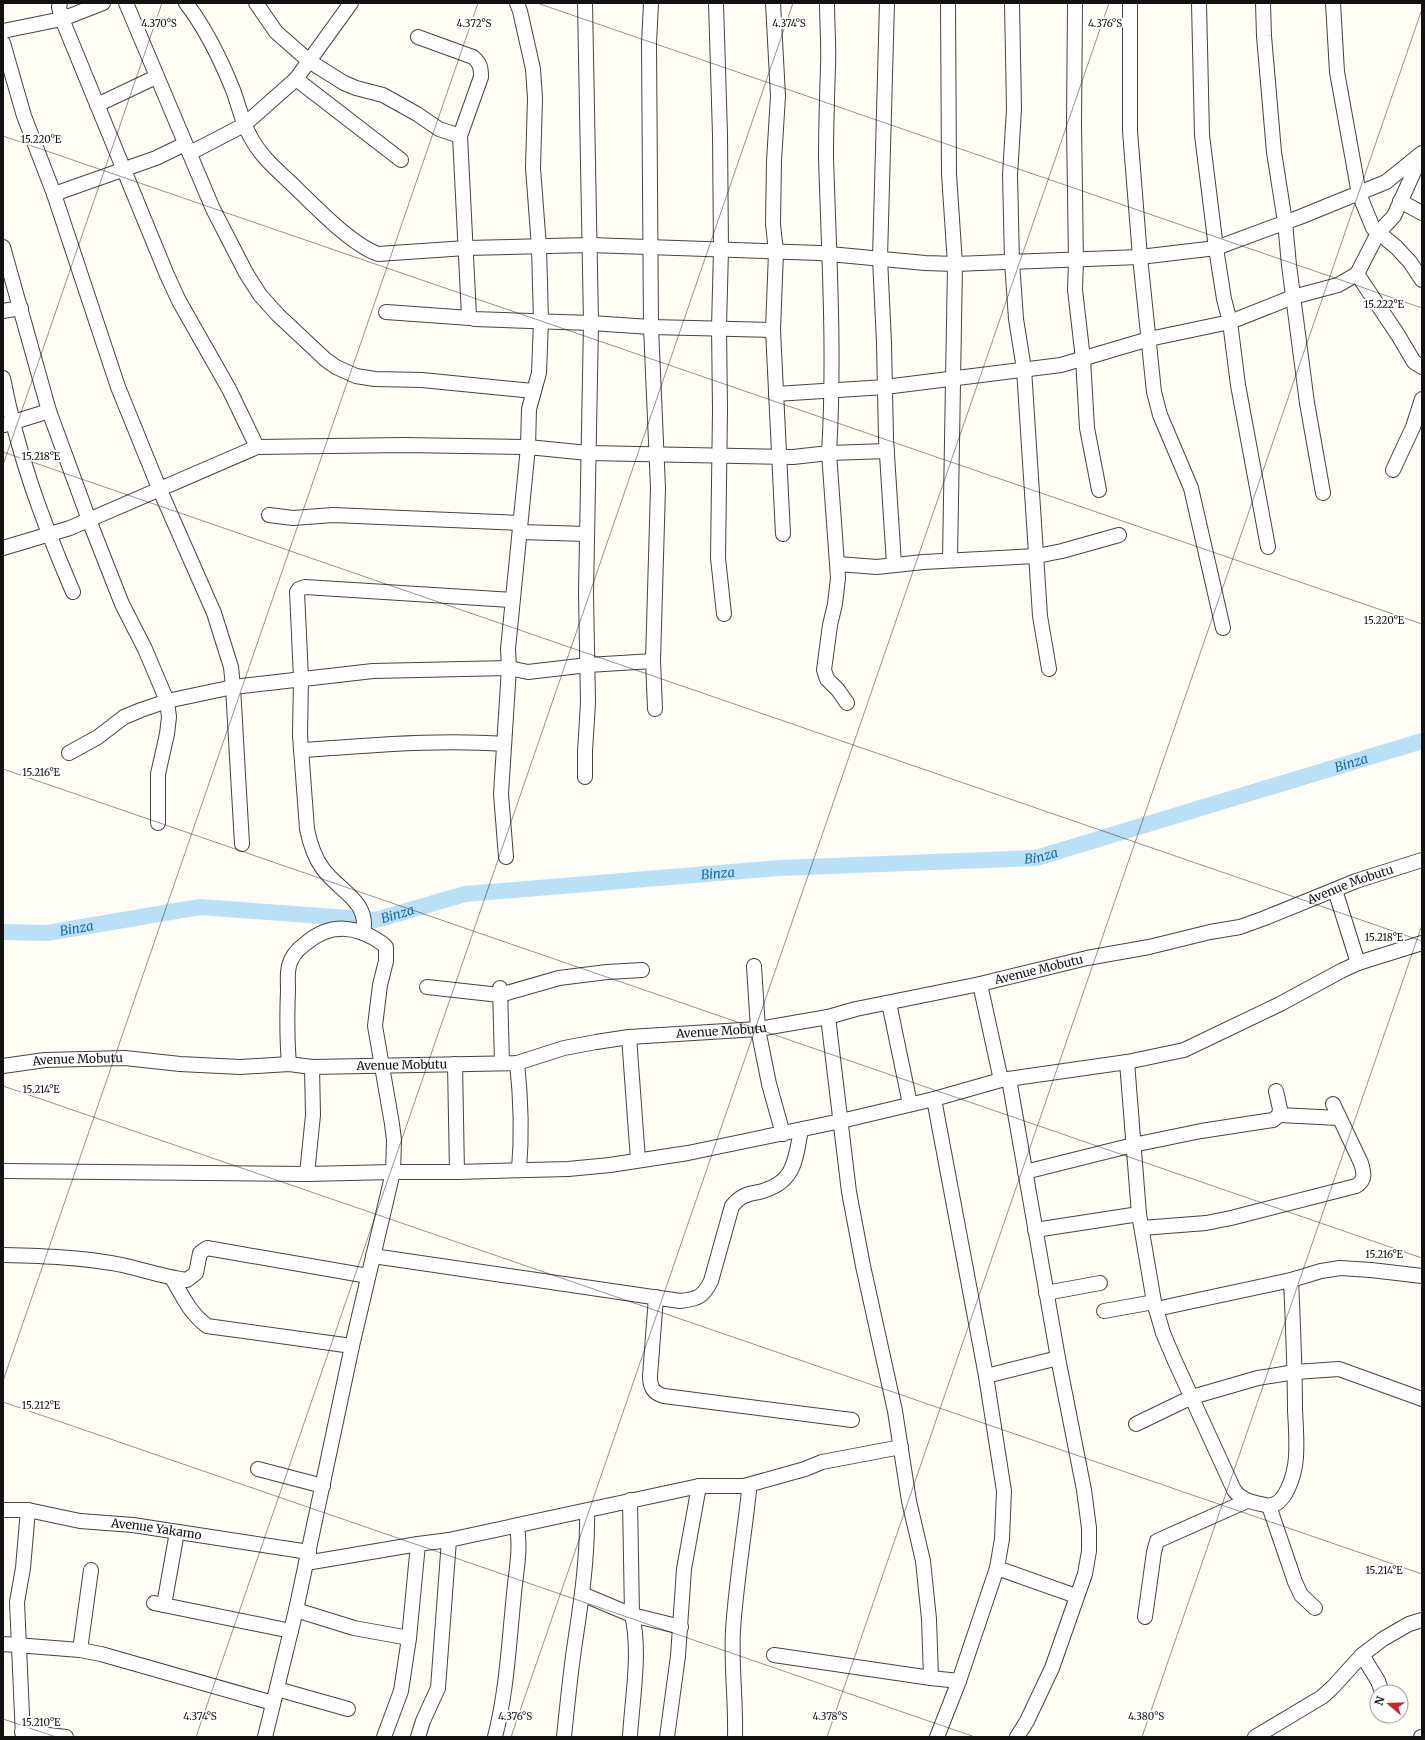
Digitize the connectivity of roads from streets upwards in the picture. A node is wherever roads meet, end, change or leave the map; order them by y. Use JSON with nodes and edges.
{"nodes":[{"id":1,"x":60,"y":3,"type":"edge"},
{"id":2,"x":103,"y":3,"type":"edge"},
{"id":3,"x":126,"y":3,"type":"edge"},
{"id":4,"x":186,"y":3,"type":"edge"},
{"id":5,"x":351,"y":3,"type":"edge"},
{"id":6,"x":517,"y":3,"type":"edge"},
{"id":7,"x":585,"y":3,"type":"edge"},
{"id":8,"x":651,"y":3,"type":"edge"},
{"id":9,"x":716,"y":3,"type":"edge"},
{"id":10,"x":773,"y":3,"type":"edge"},
{"id":11,"x":827,"y":3,"type":"edge"},
{"id":12,"x":887,"y":3,"type":"edge"},
{"id":13,"x":948,"y":3,"type":"edge"},
{"id":14,"x":1012,"y":3,"type":"edge"},
{"id":15,"x":1075,"y":3,"type":"edge"},
{"id":16,"x":1130,"y":3,"type":"edge"},
{"id":17,"x":1199,"y":3,"type":"edge"},
{"id":18,"x":1263,"y":3,"type":"edge"},
{"id":19,"x":1333,"y":3,"type":"edge"},
{"id":20,"x":261,"y":5,"type":"edge"},
{"id":21,"x":62,"y":19,"type":"junction"},
{"id":22,"x":3,"y":31,"type":"edge"},
{"id":23,"x":418,"y":37,"type":"dead end"},
{"id":24,"x":3,"y":43,"type":"edge"},
{"id":25,"x":309,"y":61,"type":"junction"},
{"id":26,"x":156,"y":77,"type":"junction"},
{"id":27,"x":296,"y":79,"type":"junction"},
{"id":28,"x":97,"y":105,"type":"junction"},
{"id":29,"x":244,"y":125,"type":"junction"},
{"id":30,"x":460,"y":136,"type":"junction"},
{"id":31,"x":188,"y":149,"type":"junction"},
{"id":32,"x":1422,"y":154,"type":"edge"},
{"id":33,"x":401,"y":160,"type":"dead end"},
{"id":34,"x":125,"y":170,"type":"junction"},
{"id":35,"x":54,"y":194,"type":"junction"},
{"id":36,"x":1359,"y":194,"type":"junction"},
{"id":37,"x":1400,"y":201,"type":"junction"},
{"id":38,"x":1422,"y":213,"type":"edge"},
{"id":39,"x":1285,"y":222,"type":"junction"},
{"id":40,"x":1378,"y":233,"type":"junction"},
{"id":41,"x":590,"y":244,"type":"junction"},
{"id":42,"x":3,"y":247,"type":"edge"},
{"id":43,"x":539,"y":247,"type":"junction"},
{"id":44,"x":650,"y":247,"type":"junction"},
{"id":45,"x":466,"y":248,"type":"junction"},
{"id":46,"x":1216,"y":248,"type":"junction"},
{"id":47,"x":721,"y":250,"type":"junction"},
{"id":48,"x":776,"y":252,"type":"junction"},
{"id":49,"x":830,"y":254,"type":"junction"},
{"id":50,"x":1140,"y":257,"type":"junction"},
{"id":51,"x":880,"y":258,"type":"junction"},
{"id":52,"x":1076,"y":261,"type":"junction"},
{"id":53,"x":1012,"y":262,"type":"junction"},
{"id":54,"x":955,"y":264,"type":"junction"},
{"id":55,"x":1357,"y":274,"type":"junction"},
{"id":56,"x":1422,"y":280,"type":"edge"},
{"id":57,"x":1293,"y":297,"type":"junction"},
{"id":58,"x":21,"y":308,"type":"junction"},
{"id":59,"x":3,"y":311,"type":"edge"},
{"id":60,"x":386,"y":312,"type":"dead end"},
{"id":61,"x":470,"y":318,"type":"junction"},
{"id":62,"x":541,"y":321,"type":"junction"},
{"id":63,"x":1230,"y":322,"type":"junction"},
{"id":64,"x":591,"y":323,"type":"junction"},
{"id":65,"x":651,"y":327,"type":"junction"},
{"id":66,"x":719,"y":327,"type":"junction"},
{"id":67,"x":773,"y":330,"type":"junction"},
{"id":68,"x":1149,"y":339,"type":"junction"},
{"id":69,"x":1083,"y":359,"type":"junction"},
{"id":70,"x":1422,"y":367,"type":"edge"},
{"id":71,"x":1024,"y":369,"type":"junction"},
{"id":72,"x":3,"y":378,"type":"edge"},
{"id":73,"x":954,"y":379,"type":"junction"},
{"id":74,"x":885,"y":388,"type":"junction"},
{"id":75,"x":533,"y":391,"type":"junction"},
{"id":76,"x":832,"y":391,"type":"junction"},
{"id":77,"x":776,"y":394,"type":"junction"},
{"id":78,"x":1422,"y":399,"type":"edge"},
{"id":79,"x":49,"y":411,"type":"junction"},
{"id":80,"x":8,"y":424,"type":"edge"},
{"id":81,"x":257,"y":447,"type":"junction"},
{"id":82,"x":528,"y":447,"type":"junction"},
{"id":83,"x":886,"y":451,"type":"junction"},
{"id":84,"x":588,"y":453,"type":"junction"},
{"id":85,"x":829,"y":453,"type":"junction"},
{"id":86,"x":657,"y":455,"type":"junction"},
{"id":87,"x":719,"y":456,"type":"junction"},
{"id":88,"x":780,"y":457,"type":"junction"},
{"id":89,"x":1394,"y":470,"type":"dead end"},
{"id":90,"x":159,"y":488,"type":"junction"},
{"id":91,"x":1099,"y":490,"type":"dead end"},
{"id":92,"x":1323,"y":493,"type":"dead end"},
{"id":93,"x":269,"y":515,"type":"dead end"},
{"id":94,"x":89,"y":520,"type":"junction"},
{"id":95,"x":520,"y":528,"type":"junction"},
{"id":96,"x":48,"y":534,"type":"junction"},
{"id":97,"x":587,"y":534,"type":"junction"},
{"id":98,"x":784,"y":534,"type":"dead end"},
{"id":99,"x":1119,"y":535,"type":"dead end"},
{"id":100,"x":1268,"y":547,"type":"dead end"},
{"id":101,"x":3,"y":548,"type":"edge"},
{"id":102,"x":1037,"y":556,"type":"junction"},
{"id":103,"x":950,"y":560,"type":"junction"},
{"id":104,"x":838,"y":564,"type":"junction"},
{"id":105,"x":894,"y":564,"type":"junction"},
{"id":106,"x":73,"y":592,"type":"dead end"},
{"id":107,"x":512,"y":600,"type":"junction"},
{"id":108,"x":724,"y":614,"type":"dead end"},
{"id":109,"x":1223,"y":628,"type":"dead end"},
{"id":110,"x":653,"y":661,"type":"junction"},
{"id":111,"x":588,"y":665,"type":"junction"},
{"id":112,"x":509,"y":668,"type":"junction"},
{"id":113,"x":1049,"y":669,"type":"dead end"},
{"id":114,"x":301,"y":678,"type":"junction"},
{"id":115,"x":233,"y":687,"type":"junction"},
{"id":116,"x":167,"y":701,"type":"junction"},
{"id":117,"x":847,"y":703,"type":"dead end"},
{"id":118,"x":655,"y":709,"type":"dead end"},
{"id":119,"x":504,"y":744,"type":"junction"},
{"id":120,"x":301,"y":750,"type":"junction"},
{"id":121,"x":69,"y":753,"type":"dead end"},
{"id":122,"x":585,"y":777,"type":"dead end"},
{"id":123,"x":158,"y":823,"type":"dead end"},
{"id":124,"x":242,"y":844,"type":"dead end"},
{"id":125,"x":506,"y":857,"type":"dead end"},
{"id":126,"x":1422,"y":860,"type":"edge"},
{"id":127,"x":1335,"y":890,"type":"junction"},
{"id":128,"x":363,"y":925,"type":"junction"},
{"id":129,"x":1422,"y":943,"type":"edge"},
{"id":130,"x":1358,"y":963,"type":"junction"},
{"id":131,"x":754,"y":966,"type":"dead end"},
{"id":132,"x":642,"y":970,"type":"dead end"},
{"id":133,"x":980,"y":984,"type":"junction"},
{"id":134,"x":427,"y":987,"type":"dead end"},
{"id":135,"x":500,"y":991,"type":"junction"},
{"id":136,"x":890,"y":1003,"type":"junction"},
{"id":137,"x":828,"y":1017,"type":"junction"},
{"id":138,"x":758,"y":1028,"type":"junction"},
{"id":139,"x":629,"y":1037,"type":"junction"},
{"id":140,"x":1127,"y":1062,"type":"junction"},
{"id":141,"x":502,"y":1063,"type":"junction"},
{"id":142,"x":517,"y":1063,"type":"junction"},
{"id":143,"x":288,"y":1064,"type":"junction"},
{"id":144,"x":381,"y":1064,"type":"junction"},
{"id":145,"x":455,"y":1064,"type":"junction"},
{"id":146,"x":3,"y":1066,"type":"edge"},
{"id":147,"x":312,"y":1067,"type":"junction"},
{"id":148,"x":1005,"y":1080,"type":"junction"},
{"id":149,"x":1276,"y":1091,"type":"dead end"},
{"id":150,"x":934,"y":1099,"type":"junction"},
{"id":151,"x":910,"y":1104,"type":"junction"},
{"id":152,"x":1333,"y":1104,"type":"dead end"},
{"id":153,"x":1279,"y":1114,"type":"junction"},
{"id":154,"x":1339,"y":1118,"type":"junction"},
{"id":155,"x":841,"y":1121,"type":"junction"},
{"id":156,"x":801,"y":1130,"type":"junction"},
{"id":157,"x":782,"y":1134,"type":"junction"},
{"id":158,"x":1134,"y":1145,"type":"junction"},
{"id":159,"x":638,"y":1160,"type":"junction"},
{"id":160,"x":519,"y":1170,"type":"junction"},
{"id":161,"x":3,"y":1171,"type":"edge"},
{"id":162,"x":393,"y":1172,"type":"junction"},
{"id":163,"x":457,"y":1172,"type":"junction"},
{"id":164,"x":1025,"y":1172,"type":"junction"},
{"id":165,"x":308,"y":1174,"type":"junction"},
{"id":166,"x":1139,"y":1214,"type":"junction"},
{"id":167,"x":1142,"y":1228,"type":"junction"},
{"id":168,"x":1035,"y":1230,"type":"junction"},
{"id":169,"x":3,"y":1255,"type":"edge"},
{"id":170,"x":373,"y":1256,"type":"junction"},
{"id":171,"x":368,"y":1276,"type":"junction"},
{"id":172,"x":1422,"y":1276,"type":"edge"},
{"id":173,"x":172,"y":1278,"type":"junction"},
{"id":174,"x":1291,"y":1280,"type":"junction"},
{"id":175,"x":1100,"y":1283,"type":"dead end"},
{"id":176,"x":1046,"y":1293,"type":"junction"},
{"id":177,"x":656,"y":1297,"type":"junction"},
{"id":178,"x":1155,"y":1305,"type":"junction"},
{"id":179,"x":1104,"y":1310,"type":"dead end"},
{"id":180,"x":352,"y":1346,"type":"junction"},
{"id":181,"x":1058,"y":1358,"type":"junction"},
{"id":182,"x":1295,"y":1372,"type":"junction"},
{"id":183,"x":986,"y":1376,"type":"junction"},
{"id":184,"x":1192,"y":1397,"type":"junction"},
{"id":185,"x":1422,"y":1399,"type":"edge"},
{"id":186,"x":852,"y":1420,"type":"dead end"},
{"id":187,"x":1136,"y":1424,"type":"dead end"},
{"id":188,"x":901,"y":1448,"type":"junction"},
{"id":189,"x":258,"y":1469,"type":"dead end"},
{"id":190,"x":323,"y":1486,"type":"junction"},
{"id":191,"x":699,"y":1486,"type":"junction"},
{"id":192,"x":744,"y":1486,"type":"junction"},
{"id":193,"x":630,"y":1500,"type":"junction"},
{"id":194,"x":1247,"y":1501,"type":"junction"},
{"id":195,"x":1269,"y":1506,"type":"junction"},
{"id":196,"x":3,"y":1510,"type":"edge"},
{"id":197,"x":28,"y":1510,"type":"junction"},
{"id":198,"x":587,"y":1511,"type":"junction"},
{"id":199,"x":517,"y":1527,"type":"junction"},
{"id":200,"x":176,"y":1532,"type":"junction"},
{"id":201,"x":449,"y":1540,"type":"junction"},
{"id":202,"x":418,"y":1544,"type":"junction"},
{"id":203,"x":307,"y":1558,"type":"junction"},
{"id":204,"x":997,"y":1568,"type":"junction"},
{"id":205,"x":91,"y":1570,"type":"dead end"},
{"id":206,"x":582,"y":1594,"type":"junction"},
{"id":207,"x":1076,"y":1596,"type":"junction"},
{"id":208,"x":1315,"y":1608,"type":"dead end"},
{"id":209,"x":296,"y":1610,"type":"junction"},
{"id":210,"x":632,"y":1615,"type":"junction"},
{"id":211,"x":1145,"y":1617,"type":"dead end"},
{"id":212,"x":1422,"y":1620,"type":"edge"},
{"id":213,"x":681,"y":1627,"type":"junction"},
{"id":214,"x":291,"y":1631,"type":"junction"},
{"id":215,"x":409,"y":1638,"type":"junction"},
{"id":216,"x":3,"y":1644,"type":"edge"},
{"id":217,"x":19,"y":1644,"type":"junction"},
{"id":218,"x":80,"y":1650,"type":"junction"},
{"id":219,"x":774,"y":1655,"type":"dead end"},
{"id":220,"x":1362,"y":1655,"type":"junction"},
{"id":221,"x":931,"y":1678,"type":"junction"},
{"id":222,"x":959,"y":1681,"type":"junction"},
{"id":223,"x":1379,"y":1684,"type":"edge"},
{"id":224,"x":277,"y":1689,"type":"junction"},
{"id":225,"x":273,"y":1703,"type":"junction"},
{"id":226,"x":348,"y":1709,"type":"dead end"},
{"id":227,"x":23,"y":1735,"type":"edge"},
{"id":228,"x":66,"y":1737,"type":"edge"},
{"id":229,"x":265,"y":1737,"type":"edge"},
{"id":230,"x":384,"y":1737,"type":"edge"},
{"id":231,"x":418,"y":1737,"type":"edge"},
{"id":232,"x":495,"y":1737,"type":"edge"},
{"id":233,"x":564,"y":1737,"type":"edge"},
{"id":234,"x":630,"y":1737,"type":"edge"},
{"id":235,"x":667,"y":1737,"type":"edge"},
{"id":236,"x":736,"y":1737,"type":"edge"},
{"id":237,"x":938,"y":1737,"type":"edge"},
{"id":238,"x":1017,"y":1737,"type":"edge"},
{"id":239,"x":1255,"y":1737,"type":"edge"}],
"edges":[{"from":1,"to":21,"type":"street"},
{"from":2,"to":21,"type":"street"},
{"from":3,"to":26,"type":"street"},
{"from":4,"to":29,"type":"street"},
{"from":5,"to":25,"type":"street"},
{"from":6,"to":43,"type":"street"},
{"from":7,"to":41,"type":"street"},
{"from":8,"to":44,"type":"street"},
{"from":9,"to":47,"type":"street"},
{"from":10,"to":48,"type":"street"},
{"from":11,"to":49,"type":"street"},
{"from":12,"to":51,"type":"street"},
{"from":13,"to":54,"type":"street"},
{"from":14,"to":53,"type":"street"},
{"from":15,"to":52,"type":"street"},
{"from":16,"to":50,"type":"street"},
{"from":17,"to":46,"type":"street"},
{"from":18,"to":39,"type":"street"},
{"from":19,"to":36,"type":"street"},
{"from":20,"to":25,"type":"street"},
{"from":21,"to":22,"type":"street"},
{"from":21,"to":28,"type":"street"},
{"from":23,"to":30,"type":"street"},
{"from":24,"to":35,"type":"street"},
{"from":25,"to":27,"type":"street"},
{"from":25,"to":30,"type":"street"},
{"from":26,"to":28,"type":"street"},
{"from":26,"to":31,"type":"street"},
{"from":27,"to":29,"type":"street"},
{"from":27,"to":33,"type":"street"},
{"from":28,"to":34,"type":"street"},
{"from":29,"to":31,"type":"street"},
{"from":29,"to":45,"type":"street"},
{"from":30,"to":45,"type":"street"},
{"from":31,"to":34,"type":"street"},
{"from":31,"to":75,"type":"street"},
{"from":32,"to":36,"type":"street"},
{"from":32,"to":37,"type":"street"},
{"from":34,"to":35,"type":"street"},
{"from":34,"to":81,"type":"street"},
{"from":35,"to":90,"type":"street"},
{"from":36,"to":39,"type":"street"},
{"from":36,"to":40,"type":"street"},
{"from":37,"to":38,"type":"street"},
{"from":37,"to":40,"type":"street"},
{"from":39,"to":46,"type":"street"},
{"from":39,"to":57,"type":"street"},
{"from":40,"to":55,"type":"street"},
{"from":40,"to":56,"type":"street"},
{"from":41,"to":43,"type":"street"},
{"from":41,"to":44,"type":"street"},
{"from":41,"to":64,"type":"street"},
{"from":42,"to":58,"type":"street"},
{"from":43,"to":45,"type":"street"},
{"from":43,"to":62,"type":"street"},
{"from":44,"to":47,"type":"street"},
{"from":44,"to":65,"type":"street"},
{"from":45,"to":61,"type":"street"},
{"from":46,"to":50,"type":"street"},
{"from":46,"to":63,"type":"street"},
{"from":47,"to":48,"type":"street"},
{"from":47,"to":66,"type":"street"},
{"from":48,"to":49,"type":"street"},
{"from":48,"to":67,"type":"street"},
{"from":49,"to":51,"type":"street"},
{"from":49,"to":76,"type":"street"},
{"from":50,"to":52,"type":"street"},
{"from":50,"to":68,"type":"street"},
{"from":51,"to":54,"type":"street"},
{"from":51,"to":74,"type":"street"},
{"from":52,"to":53,"type":"street"},
{"from":52,"to":69,"type":"street"},
{"from":53,"to":54,"type":"street"},
{"from":53,"to":71,"type":"street"},
{"from":54,"to":73,"type":"street"},
{"from":55,"to":57,"type":"street"},
{"from":55,"to":70,"type":"street"},
{"from":57,"to":63,"type":"street"},
{"from":57,"to":92,"type":"street"},
{"from":58,"to":59,"type":"street"},
{"from":58,"to":79,"type":"street"},
{"from":60,"to":61,"type":"street"},
{"from":61,"to":62,"type":"street"},
{"from":62,"to":64,"type":"street"},
{"from":62,"to":75,"type":"street"},
{"from":63,"to":68,"type":"street"},
{"from":63,"to":100,"type":"street"},
{"from":64,"to":65,"type":"street"},
{"from":64,"to":84,"type":"street"},
{"from":65,"to":66,"type":"street"},
{"from":65,"to":86,"type":"street"},
{"from":66,"to":67,"type":"street"},
{"from":66,"to":87,"type":"street"},
{"from":67,"to":77,"type":"street"},
{"from":68,"to":69,"type":"street"},
{"from":68,"to":109,"type":"street"},
{"from":69,"to":71,"type":"street"},
{"from":69,"to":91,"type":"street"},
{"from":71,"to":73,"type":"street"},
{"from":71,"to":102,"type":"street"},
{"from":72,"to":80,"type":"street"},
{"from":73,"to":74,"type":"street"},
{"from":73,"to":103,"type":"street"},
{"from":74,"to":76,"type":"street"},
{"from":74,"to":83,"type":"street"},
{"from":75,"to":82,"type":"street"},
{"from":76,"to":77,"type":"street"},
{"from":76,"to":85,"type":"street"},
{"from":77,"to":88,"type":"street"},
{"from":78,"to":89,"type":"street"},
{"from":79,"to":80,"type":"street"},
{"from":79,"to":94,"type":"street"},
{"from":80,"to":96,"type":"street"},
{"from":81,"to":82,"type":"street"},
{"from":81,"to":90,"type":"street"},
{"from":82,"to":84,"type":"street"},
{"from":82,"to":95,"type":"street"},
{"from":83,"to":85,"type":"street"},
{"from":83,"to":105,"type":"street"},
{"from":84,"to":86,"type":"street"},
{"from":84,"to":97,"type":"street"},
{"from":85,"to":88,"type":"street"},
{"from":85,"to":104,"type":"street"},
{"from":86,"to":87,"type":"street"},
{"from":86,"to":110,"type":"street"},
{"from":87,"to":88,"type":"street"},
{"from":87,"to":108,"type":"street"},
{"from":88,"to":98,"type":"street"},
{"from":90,"to":94,"type":"street"},
{"from":90,"to":115,"type":"street"},
{"from":93,"to":95,"type":"street"},
{"from":94,"to":96,"type":"street"},
{"from":94,"to":116,"type":"street"},
{"from":95,"to":97,"type":"street"},
{"from":95,"to":107,"type":"street"},
{"from":96,"to":101,"type":"street"},
{"from":96,"to":106,"type":"street"},
{"from":97,"to":111,"type":"street"},
{"from":99,"to":102,"type":"street"},
{"from":102,"to":103,"type":"street"},
{"from":102,"to":113,"type":"street"},
{"from":103,"to":105,"type":"street"},
{"from":104,"to":105,"type":"street"},
{"from":104,"to":117,"type":"street"},
{"from":107,"to":112,"type":"street"},
{"from":107,"to":114,"type":"street"},
{"from":110,"to":111,"type":"street"},
{"from":110,"to":118,"type":"street"},
{"from":111,"to":112,"type":"street"},
{"from":111,"to":122,"type":"street"},
{"from":112,"to":114,"type":"street"},
{"from":112,"to":119,"type":"street"},
{"from":114,"to":115,"type":"street"},
{"from":114,"to":120,"type":"street"},
{"from":115,"to":116,"type":"street"},
{"from":115,"to":124,"type":"street"},
{"from":116,"to":121,"type":"street"},
{"from":116,"to":123,"type":"street"},
{"from":119,"to":120,"type":"street"},
{"from":119,"to":125,"type":"street"},
{"from":120,"to":128,"type":"street"},
{"from":126,"to":127,"type":"street","name":"Avenue Mobutu"},
{"from":127,"to":130,"type":"street"},
{"from":127,"to":133,"type":"street","name":"Avenue Mobutu"},
{"from":128,"to":143,"type":"street"},
{"from":128,"to":144,"type":"street"},
{"from":129,"to":130,"type":"street"},
{"from":130,"to":140,"type":"street"},
{"from":131,"to":138,"type":"street"},
{"from":132,"to":135,"type":"street"},
{"from":133,"to":136,"type":"street","name":"Avenue Mobutu"},
{"from":133,"to":148,"type":"street"},
{"from":134,"to":135,"type":"street"},
{"from":135,"to":141,"type":"street"},
{"from":136,"to":137,"type":"street","name":"Avenue Mobutu"},
{"from":136,"to":151,"type":"street"},
{"from":137,"to":138,"type":"street","name":"Avenue Mobutu"},
{"from":137,"to":155,"type":"street"},
{"from":138,"to":139,"type":"street","name":"Avenue Mobutu"},
{"from":138,"to":157,"type":"street"},
{"from":139,"to":142,"type":"street","name":"Avenue Mobutu"},
{"from":139,"to":159,"type":"street"},
{"from":140,"to":148,"type":"street"},
{"from":140,"to":158,"type":"street"},
{"from":141,"to":142,"type":"street","name":"Avenue Mobutu"},
{"from":141,"to":145,"type":"street","name":"Avenue Mobutu"},
{"from":142,"to":160,"type":"street"},
{"from":143,"to":146,"type":"street","name":"Avenue Mobutu"},
{"from":143,"to":147,"type":"street","name":"Avenue Mobutu"},
{"from":144,"to":145,"type":"street","name":"Avenue Mobutu"},
{"from":144,"to":147,"type":"street","name":"Avenue Mobutu"},
{"from":144,"to":162,"type":"street"},
{"from":145,"to":163,"type":"street"},
{"from":147,"to":165,"type":"street"},
{"from":148,"to":150,"type":"street"},
{"from":148,"to":164,"type":"street"},
{"from":149,"to":153,"type":"street"},
{"from":150,"to":151,"type":"street"},
{"from":150,"to":183,"type":"street"},
{"from":151,"to":155,"type":"street"},
{"from":152,"to":154,"type":"street"},
{"from":153,"to":154,"type":"street"},
{"from":153,"to":158,"type":"street"},
{"from":154,"to":167,"type":"street"},
{"from":155,"to":156,"type":"street"},
{"from":155,"to":188,"type":"street"},
{"from":156,"to":157,"type":"street"},
{"from":156,"to":177,"type":"street"},
{"from":157,"to":159,"type":"street"},
{"from":158,"to":164,"type":"street"},
{"from":158,"to":166,"type":"street"},
{"from":159,"to":160,"type":"street"},
{"from":160,"to":163,"type":"street"},
{"from":161,"to":165,"type":"street"},
{"from":162,"to":163,"type":"street"},
{"from":162,"to":165,"type":"street"},
{"from":162,"to":170,"type":"street"},
{"from":164,"to":168,"type":"street"},
{"from":166,"to":167,"type":"street"},
{"from":166,"to":168,"type":"street"},
{"from":167,"to":178,"type":"street"},
{"from":168,"to":176,"type":"street"},
{"from":169,"to":173,"type":"street"},
{"from":170,"to":171,"type":"street"},
{"from":170,"to":177,"type":"street"},
{"from":171,"to":173,"type":"street"},
{"from":171,"to":180,"type":"street"},
{"from":172,"to":174,"type":"street"},
{"from":173,"to":180,"type":"street"},
{"from":174,"to":178,"type":"street"},
{"from":174,"to":182,"type":"street"},
{"from":175,"to":176,"type":"street"},
{"from":176,"to":181,"type":"street"},
{"from":177,"to":186,"type":"street"},
{"from":178,"to":179,"type":"street"},
{"from":178,"to":184,"type":"street"},
{"from":180,"to":190,"type":"street"},
{"from":181,"to":183,"type":"street"},
{"from":181,"to":207,"type":"street"},
{"from":182,"to":184,"type":"street"},
{"from":182,"to":185,"type":"street"},
{"from":182,"to":195,"type":"street"},
{"from":183,"to":204,"type":"street"},
{"from":184,"to":187,"type":"street"},
{"from":184,"to":194,"type":"street"},
{"from":188,"to":192,"type":"street","name":"Avenue Yakamo"},
{"from":188,"to":221,"type":"street"},
{"from":189,"to":190,"type":"street"},
{"from":190,"to":203,"type":"street"},
{"from":191,"to":192,"type":"street","name":"Avenue Yakamo"},
{"from":191,"to":193,"type":"street","name":"Avenue Yakamo"},
{"from":191,"to":213,"type":"street"},
{"from":192,"to":236,"type":"street"},
{"from":193,"to":198,"type":"street","name":"Avenue Yakamo"},
{"from":193,"to":210,"type":"street"},
{"from":194,"to":195,"type":"street"},
{"from":194,"to":211,"type":"street"},
{"from":195,"to":208,"type":"street"},
{"from":196,"to":197,"type":"street","name":"Avenue Yakamo"},
{"from":197,"to":200,"type":"street","name":"Avenue Yakamo"},
{"from":197,"to":217,"type":"street"},
{"from":198,"to":199,"type":"street","name":"Avenue Yakamo"},
{"from":198,"to":206,"type":"street"},
{"from":199,"to":201,"type":"street","name":"Avenue Yakamo"},
{"from":199,"to":232,"type":"street"},
{"from":200,"to":203,"type":"street","name":"Avenue Yakamo"},
{"from":200,"to":214,"type":"street"},
{"from":201,"to":202,"type":"street","name":"Avenue Yakamo"},
{"from":201,"to":231,"type":"street"},
{"from":202,"to":203,"type":"street","name":"Avenue Yakamo"},
{"from":202,"to":215,"type":"street"},
{"from":203,"to":209,"type":"street"},
{"from":204,"to":207,"type":"street"},
{"from":204,"to":222,"type":"street"},
{"from":205,"to":218,"type":"street"},
{"from":206,"to":210,"type":"street"},
{"from":206,"to":233,"type":"street"},
{"from":207,"to":238,"type":"street"},
{"from":209,"to":214,"type":"street"},
{"from":209,"to":215,"type":"street"},
{"from":210,"to":213,"type":"street"},
{"from":210,"to":234,"type":"street"},
{"from":212,"to":220,"type":"street"},
{"from":213,"to":235,"type":"street"},
{"from":214,"to":224,"type":"street"},
{"from":215,"to":230,"type":"street"},
{"from":216,"to":217,"type":"street"},
{"from":217,"to":218,"type":"street"},
{"from":217,"to":227,"type":"street"},
{"from":218,"to":225,"type":"street"},
{"from":219,"to":221,"type":"street"},
{"from":220,"to":223,"type":"street"},
{"from":220,"to":239,"type":"street"},
{"from":221,"to":222,"type":"street"},
{"from":222,"to":237,"type":"street"},
{"from":224,"to":225,"type":"street"},
{"from":224,"to":226,"type":"street"},
{"from":225,"to":229,"type":"street"},
{"from":227,"to":228,"type":"street"}]}
